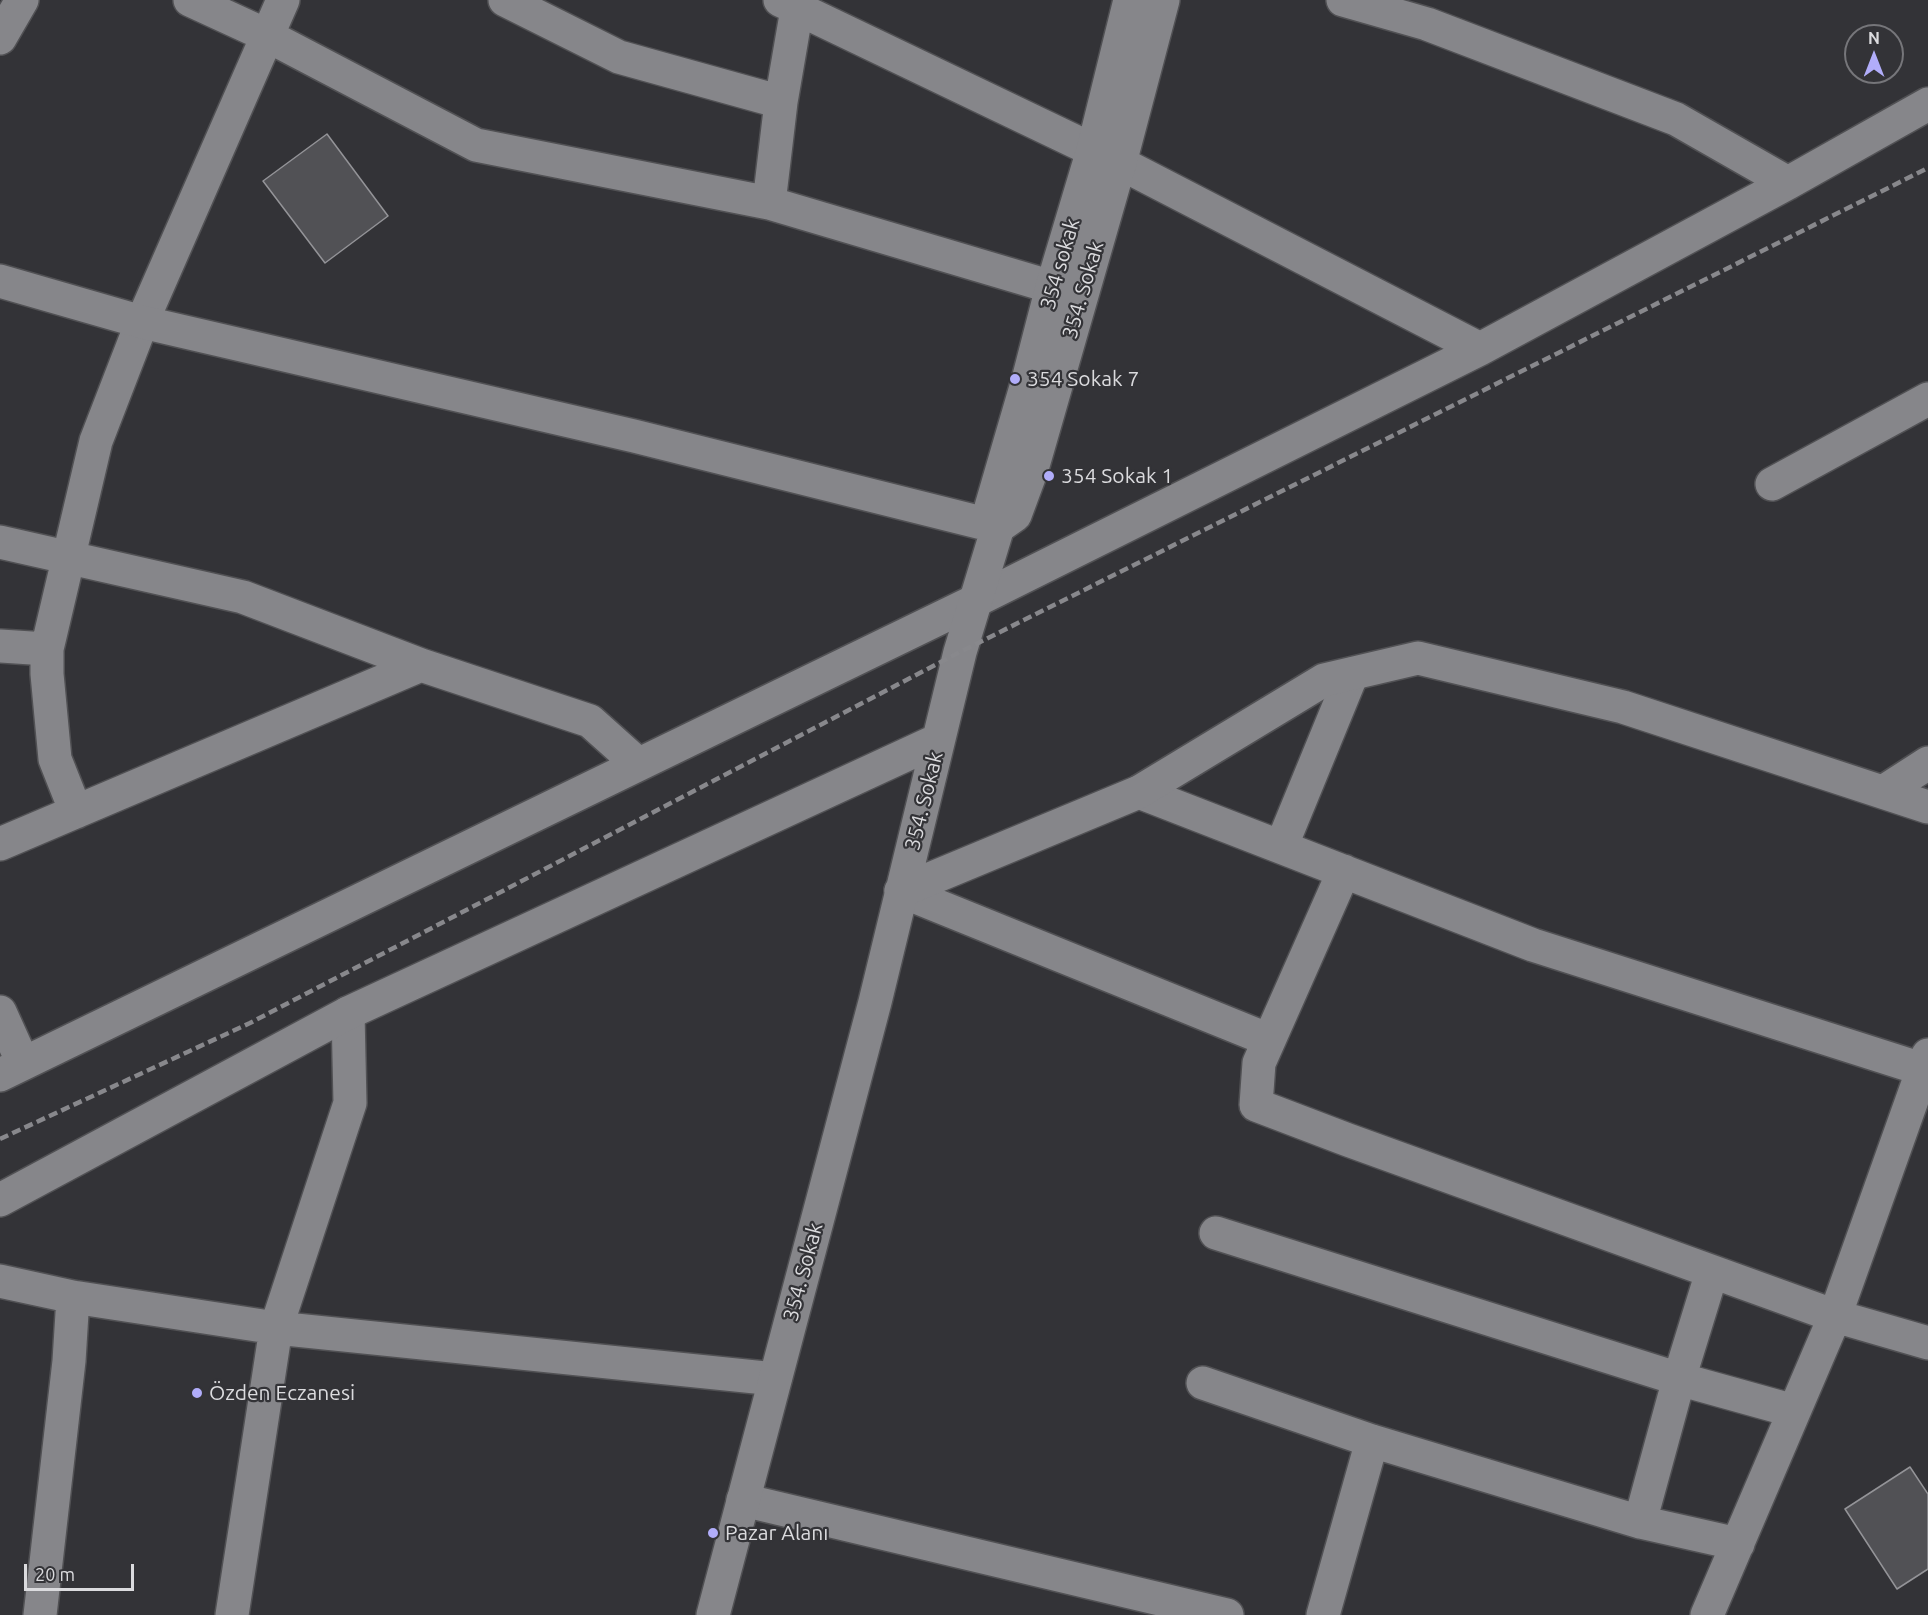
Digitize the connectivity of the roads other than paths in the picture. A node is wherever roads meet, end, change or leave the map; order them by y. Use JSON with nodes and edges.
{"nodes":[{"id":1,"x":22,"y":0,"type":"edge"},
{"id":2,"x":190,"y":0,"type":"edge"},
{"id":3,"x":283,"y":0,"type":"edge"},
{"id":4,"x":505,"y":0,"type":"edge"},
{"id":5,"x":1130,"y":0,"type":"edge"},
{"id":6,"x":1163,"y":0,"type":"edge"},
{"id":7,"x":1343,"y":0,"type":"edge"},
{"id":8,"x":789,"y":4,"type":"edge"},
{"id":9,"x":266,"y":35,"type":"junction"},
{"id":10,"x":0,"y":38,"type":"edge"},
{"id":11,"x":781,"y":102,"type":"junction"},
{"id":12,"x":1928,"y":104,"type":"edge"},
{"id":13,"x":1107,"y":156,"type":"junction"},
{"id":14,"x":1788,"y":183,"type":"junction"},
{"id":15,"x":769,"y":203,"type":"junction"},
{"id":16,"x":0,"y":280,"type":"edge"},
{"id":17,"x":1052,"y":287,"type":"junction"},
{"id":18,"x":142,"y":322,"type":"junction"},
{"id":19,"x":1480,"y":349,"type":"junction"},
{"id":20,"x":1928,"y":399,"type":"edge"},
{"id":21,"x":1772,"y":483,"type":"dead end"},
{"id":22,"x":998,"y":527,"type":"junction"},
{"id":23,"x":0,"y":542,"type":"edge"},
{"id":24,"x":69,"y":558,"type":"junction"},
{"id":25,"x":975,"y":601,"type":"junction"},
{"id":26,"x":0,"y":645,"type":"edge"},
{"id":27,"x":47,"y":649,"type":"junction"},
{"id":28,"x":421,"y":665,"type":"junction"},
{"id":29,"x":1352,"y":674,"type":"junction"},
{"id":30,"x":938,"y":740,"type":"junction"},
{"id":31,"x":1928,"y":763,"type":"edge"},
{"id":32,"x":638,"y":764,"type":"junction"},
{"id":33,"x":1139,"y":792,"type":"junction"},
{"id":34,"x":1883,"y":792,"type":"junction"},
{"id":35,"x":1928,"y":807,"type":"edge"},
{"id":36,"x":76,"y":812,"type":"junction"},
{"id":37,"x":0,"y":844,"type":"edge"},
{"id":38,"x":1281,"y":847,"type":"junction"},
{"id":39,"x":1344,"y":871,"type":"junction"},
{"id":40,"x":902,"y":891,"type":"junction"},
{"id":41,"x":0,"y":1012,"type":"edge"},
{"id":42,"x":348,"y":1013,"type":"junction"},
{"id":43,"x":1269,"y":1040,"type":"junction"},
{"id":44,"x":1926,"y":1065,"type":"edge"},
{"id":45,"x":12,"y":1069,"type":"edge"},
{"id":46,"x":0,"y":1200,"type":"edge"},
{"id":47,"x":1216,"y":1233,"type":"dead end"},
{"id":48,"x":1712,"y":1272,"type":"junction"},
{"id":49,"x":0,"y":1281,"type":"edge"},
{"id":50,"x":73,"y":1297,"type":"junction"},
{"id":51,"x":1835,"y":1316,"type":"junction"},
{"id":52,"x":276,"y":1328,"type":"junction"},
{"id":53,"x":1928,"y":1343,"type":"edge"},
{"id":54,"x":775,"y":1378,"type":"junction"},
{"id":55,"x":1679,"y":1378,"type":"junction"},
{"id":56,"x":1203,"y":1383,"type":"dead end"},
{"id":57,"x":1794,"y":1412,"type":"junction"},
{"id":58,"x":1372,"y":1441,"type":"junction"},
{"id":59,"x":743,"y":1500,"type":"junction"},
{"id":60,"x":1640,"y":1522,"type":"junction"},
{"id":61,"x":1738,"y":1544,"type":"junction"},
{"id":62,"x":40,"y":1615,"type":"edge"},
{"id":63,"x":232,"y":1615,"type":"edge"},
{"id":64,"x":713,"y":1615,"type":"edge"},
{"id":65,"x":1227,"y":1615,"type":"edge"},
{"id":66,"x":1323,"y":1615,"type":"edge"},
{"id":67,"x":1707,"y":1615,"type":"edge"}],
"edges":[{"from":1,"to":10,"type":"street"},
{"from":2,"to":9,"type":"street"},
{"from":3,"to":9,"type":"street"},
{"from":4,"to":11,"type":"street"},
{"from":5,"to":13,"type":"street","name":"354 sokak"},
{"from":6,"to":13,"type":"street","name":"354. Sokak"},
{"from":7,"to":14,"type":"street"},
{"from":8,"to":11,"type":"street"},
{"from":8,"to":13,"type":"street"},
{"from":9,"to":15,"type":"street"},
{"from":9,"to":18,"type":"street"},
{"from":11,"to":15,"type":"street"},
{"from":12,"to":14,"type":"street"},
{"from":13,"to":17,"type":"street","name":"354 sokak"},
{"from":13,"to":19,"type":"street"},
{"from":13,"to":22,"type":"street","name":"354. Sokak"},
{"from":14,"to":19,"type":"street"},
{"from":15,"to":17,"type":"street"},
{"from":16,"to":18,"type":"street"},
{"from":17,"to":22,"type":"street","name":"354 sokak"},
{"from":18,"to":22,"type":"street"},
{"from":18,"to":24,"type":"street"},
{"from":19,"to":25,"type":"street"},
{"from":20,"to":21,"type":"street"},
{"from":22,"to":25,"type":"street","name":"354. Sokak"},
{"from":23,"to":24,"type":"street"},
{"from":24,"to":27,"type":"street"},
{"from":24,"to":28,"type":"street"},
{"from":25,"to":30,"type":"street","name":"354. Sokak"},
{"from":25,"to":32,"type":"street"},
{"from":26,"to":27,"type":"street"},
{"from":27,"to":36,"type":"street"},
{"from":28,"to":32,"type":"street"},
{"from":28,"to":36,"type":"street"},
{"from":29,"to":33,"type":"street"},
{"from":29,"to":34,"type":"street"},
{"from":29,"to":38,"type":"street"},
{"from":30,"to":40,"type":"street","name":"354. Sokak"},
{"from":30,"to":42,"type":"street"},
{"from":31,"to":34,"type":"street"},
{"from":32,"to":45,"type":"street"},
{"from":33,"to":38,"type":"street"},
{"from":33,"to":40,"type":"street"},
{"from":34,"to":35,"type":"street"},
{"from":36,"to":37,"type":"street"},
{"from":38,"to":39,"type":"street"},
{"from":39,"to":43,"type":"street"},
{"from":39,"to":44,"type":"street"},
{"from":40,"to":43,"type":"street"},
{"from":40,"to":54,"type":"street","name":"354. Sokak"},
{"from":41,"to":45,"type":"street"},
{"from":42,"to":46,"type":"street"},
{"from":42,"to":52,"type":"street"},
{"from":43,"to":48,"type":"street"},
{"from":44,"to":51,"type":"street"},
{"from":47,"to":55,"type":"street"},
{"from":48,"to":51,"type":"street"},
{"from":48,"to":55,"type":"street"},
{"from":49,"to":50,"type":"street"},
{"from":50,"to":52,"type":"street"},
{"from":50,"to":62,"type":"street"},
{"from":51,"to":53,"type":"street"},
{"from":51,"to":57,"type":"street"},
{"from":52,"to":54,"type":"street"},
{"from":52,"to":63,"type":"street"},
{"from":54,"to":59,"type":"street","name":"354. Sokak"},
{"from":55,"to":57,"type":"street"},
{"from":55,"to":60,"type":"street"},
{"from":56,"to":58,"type":"street"},
{"from":57,"to":61,"type":"street"},
{"from":58,"to":60,"type":"street"},
{"from":58,"to":66,"type":"street"},
{"from":59,"to":64,"type":"street","name":"354. Sokak"},
{"from":59,"to":65,"type":"street"},
{"from":60,"to":61,"type":"street"},
{"from":61,"to":67,"type":"street"}]}
